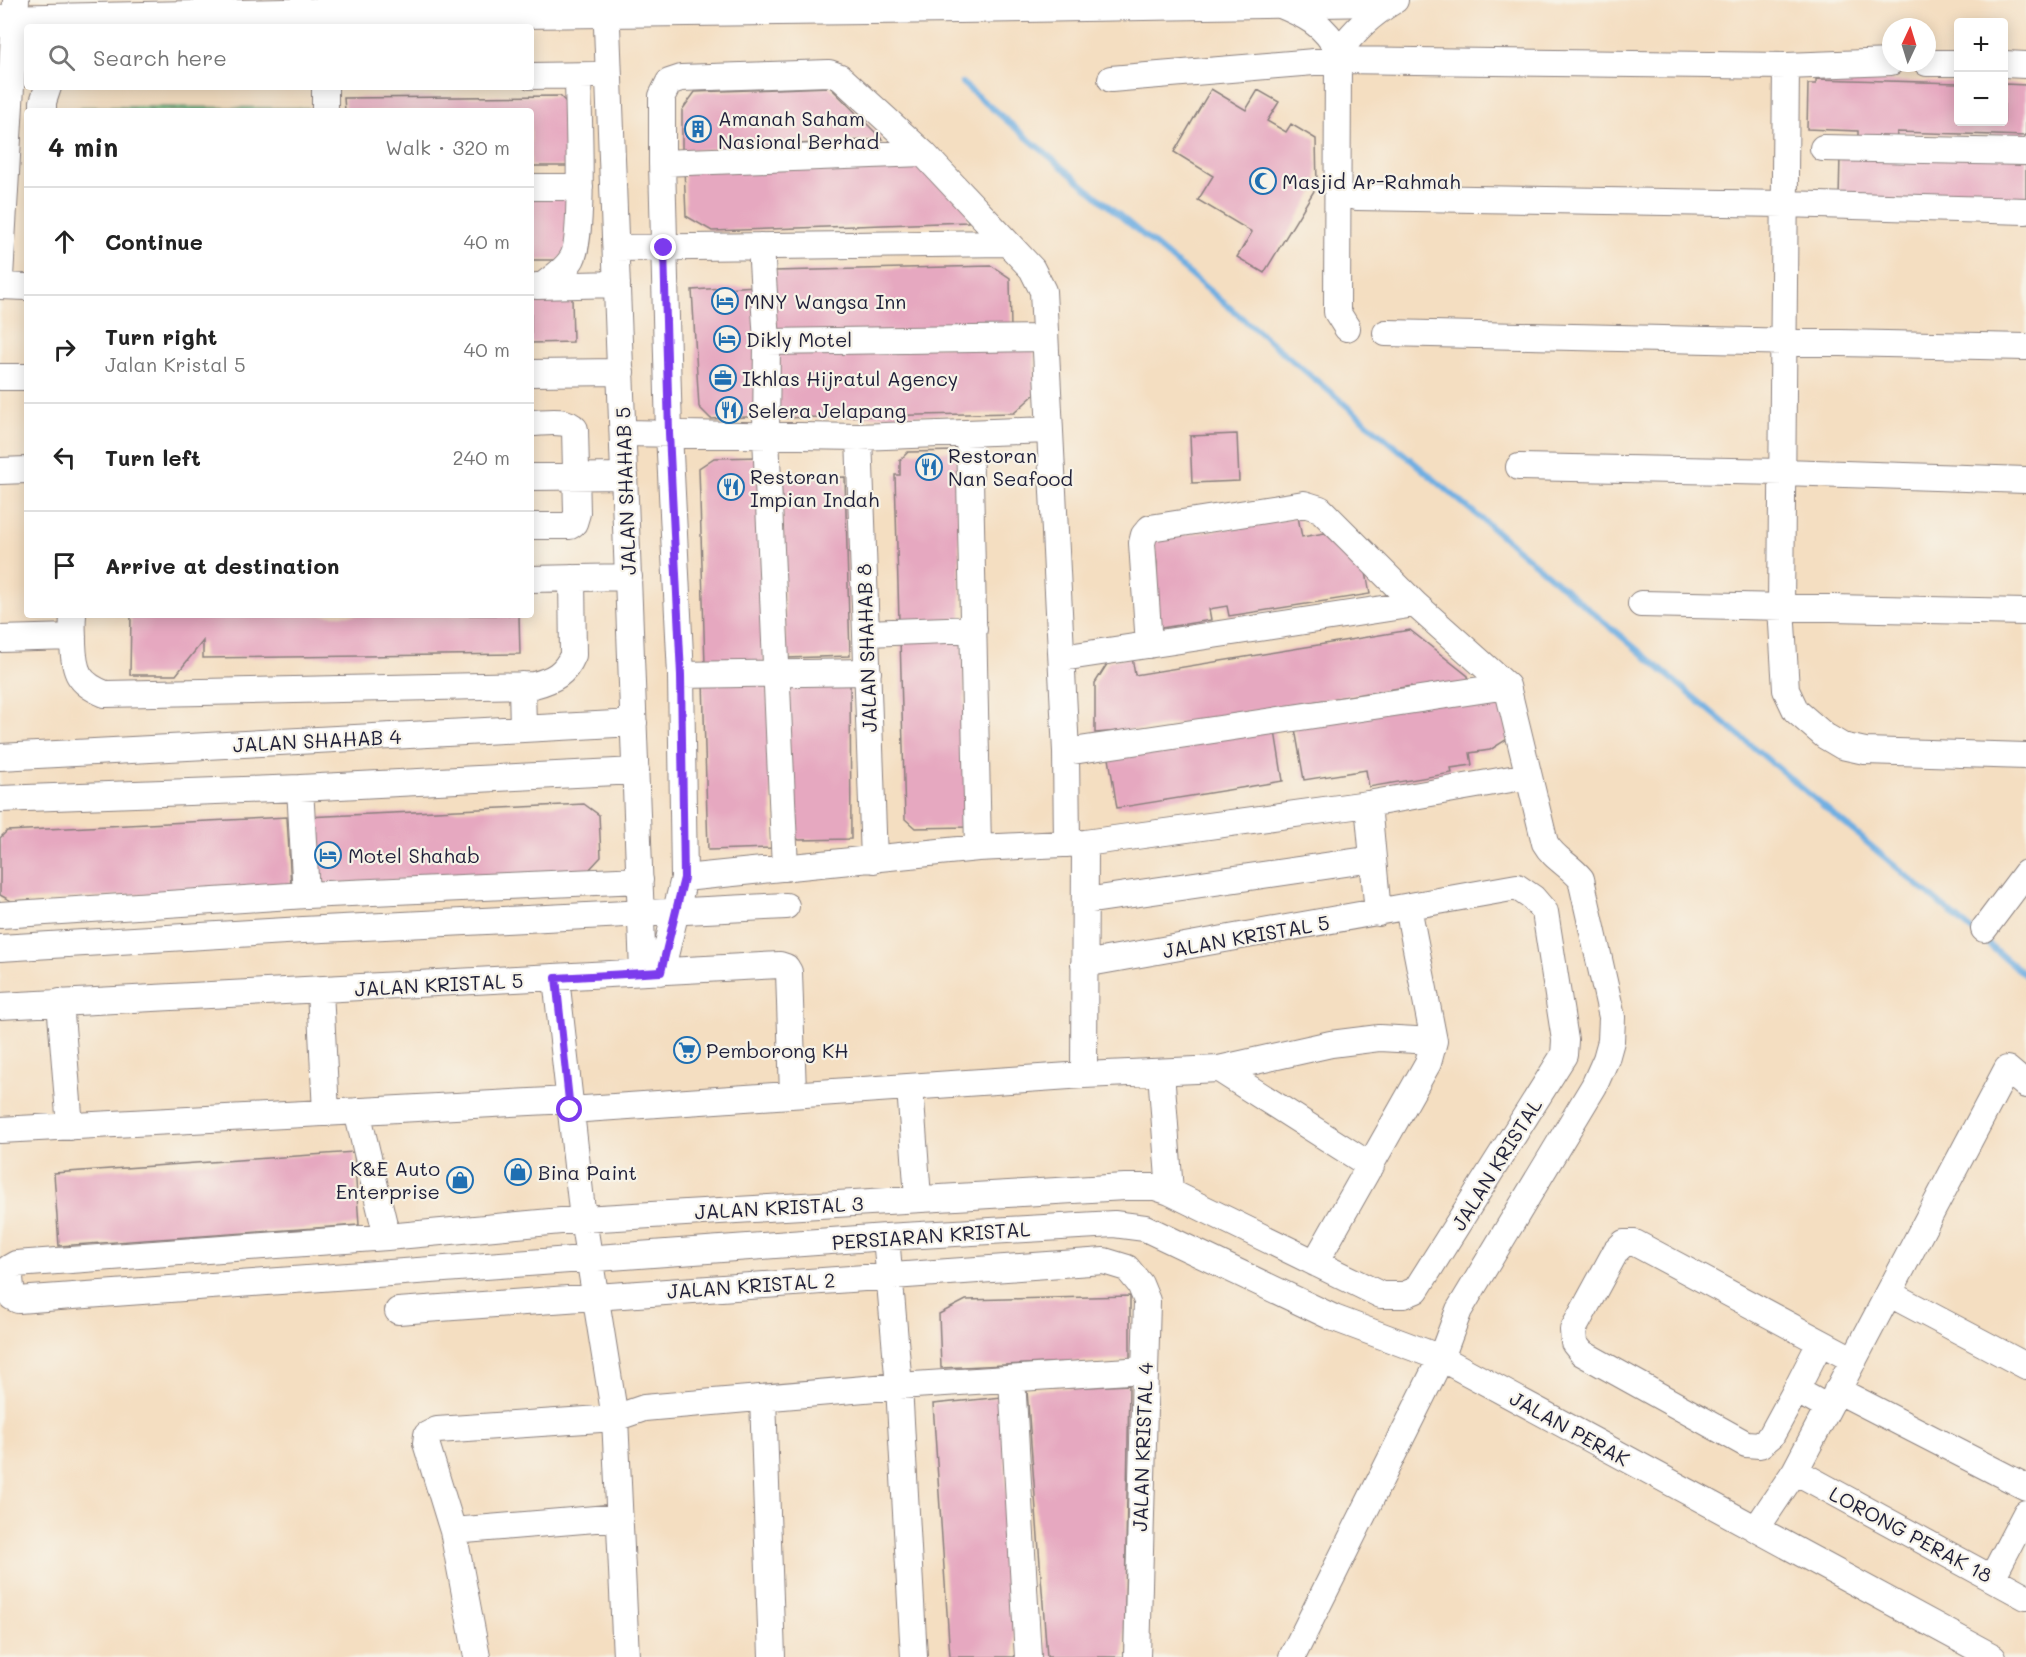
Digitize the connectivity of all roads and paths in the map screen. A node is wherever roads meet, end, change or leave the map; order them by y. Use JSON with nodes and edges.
{"nodes":[{"id":1,"x":1379,"y":0,"type":"edge"},
{"id":2,"x":1395,"y":0,"type":"edge"},
{"id":3,"x":1273,"y":2,"type":"edge"},
{"id":4,"x":607,"y":5,"type":"edge"},
{"id":5,"x":10,"y":14,"type":"edge"},
{"id":6,"x":60,"y":23,"type":"edge"},
{"id":7,"x":1338,"y":56,"type":"junction"},
{"id":8,"x":1882,"y":62,"type":"edge"},
{"id":9,"x":1936,"y":63,"type":"edge"},
{"id":10,"x":1954,"y":63,"type":"edge"},
{"id":11,"x":2008,"y":64,"type":"edge"},
{"id":12,"x":2026,"y":65,"type":"edge"},
{"id":13,"x":1786,"y":66,"type":"junction"},
{"id":14,"x":610,"y":75,"type":"junction"},
{"id":15,"x":534,"y":76,"type":"edge"},
{"id":16,"x":578,"y":76,"type":"junction"},
{"id":17,"x":1111,"y":79,"type":"dead end"},
{"id":18,"x":6,"y":86,"type":"edge"},
{"id":19,"x":47,"y":90,"type":"edge"},
{"id":20,"x":325,"y":90,"type":"edge"},
{"id":21,"x":43,"y":108,"type":"edge"},
{"id":22,"x":325,"y":108,"type":"edge"},
{"id":23,"x":1823,"y":148,"type":"dead end"},
{"id":24,"x":2026,"y":152,"type":"edge"},
{"id":25,"x":923,"y":153,"type":"junction"},
{"id":26,"x":662,"y":163,"type":"junction"},
{"id":27,"x":534,"y":187,"type":"edge"},
{"id":28,"x":580,"y":187,"type":"junction"},
{"id":29,"x":1357,"y":197,"type":"dead end"},
{"id":30,"x":1784,"y":204,"type":"junction"},
{"id":31,"x":2026,"y":211,"type":"edge"},
{"id":32,"x":1006,"y":243,"type":"junction"},
{"id":33,"x":761,"y":246,"type":"junction"},
{"id":34,"x":616,"y":248,"type":"junction"},
{"id":35,"x":664,"y":248,"type":"junction"},
{"id":36,"x":0,"y":277,"type":"edge"},
{"id":37,"x":618,"y":284,"type":"junction"},
{"id":38,"x":0,"y":286,"type":"edge"},
{"id":39,"x":537,"y":286,"type":"edge"},
{"id":40,"x":24,"y":287,"type":"edge"},
{"id":41,"x":1347,"y":328,"type":"dead end"},
{"id":42,"x":1386,"y":333,"type":"dead end"},
{"id":43,"x":1045,"y":338,"type":"junction"},
{"id":44,"x":766,"y":342,"type":"junction"},
{"id":45,"x":1784,"y":343,"type":"junction"},
{"id":46,"x":2026,"y":347,"type":"edge"},
{"id":47,"x":621,"y":372,"type":"junction"},
{"id":48,"x":534,"y":373,"type":"edge"},
{"id":49,"x":0,"y":377,"type":"edge"},
{"id":50,"x":24,"y":377,"type":"edge"},
{"id":51,"x":534,"y":423,"type":"edge"},
{"id":52,"x":1048,"y":430,"type":"junction"},
{"id":53,"x":623,"y":433,"type":"junction"},
{"id":54,"x":669,"y":433,"type":"junction"},
{"id":55,"x":969,"y":433,"type":"junction"},
{"id":56,"x":766,"y":436,"type":"junction"},
{"id":57,"x":859,"y":436,"type":"junction"},
{"id":58,"x":1519,"y":467,"type":"dead end"},
{"id":59,"x":0,"y":471,"type":"edge"},
{"id":60,"x":24,"y":471,"type":"edge"},
{"id":61,"x":1784,"y":472,"type":"junction"},
{"id":62,"x":625,"y":476,"type":"junction"},
{"id":63,"x":534,"y":477,"type":"edge"},
{"id":64,"x":576,"y":477,"type":"junction"},
{"id":65,"x":2026,"y":480,"type":"edge"},
{"id":66,"x":534,"y":526,"type":"edge"},
{"id":67,"x":628,"y":577,"type":"junction"},
{"id":68,"x":572,"y":578,"type":"junction"},
{"id":69,"x":534,"y":579,"type":"edge"},
{"id":70,"x":1415,"y":604,"type":"junction"},
{"id":71,"x":1641,"y":604,"type":"dead end"},
{"id":72,"x":1781,"y":607,"type":"junction"},
{"id":73,"x":2026,"y":612,"type":"edge"},
{"id":74,"x":73,"y":626,"type":"edge"},
{"id":75,"x":974,"y":629,"type":"junction"},
{"id":76,"x":866,"y":633,"type":"junction"},
{"id":77,"x":0,"y":639,"type":"edge"},
{"id":78,"x":1149,"y":645,"type":"junction"},
{"id":79,"x":1062,"y":658,"type":"junction"},
{"id":80,"x":868,"y":672,"type":"junction"},
{"id":81,"x":778,"y":673,"type":"junction"},
{"id":82,"x":681,"y":675,"type":"junction"},
{"id":83,"x":522,"y":686,"type":"junction"},
{"id":84,"x":1507,"y":686,"type":"junction"},
{"id":85,"x":634,"y":723,"type":"junction"},
{"id":86,"x":523,"y":729,"type":"junction"},
{"id":87,"x":1066,"y":752,"type":"junction"},
{"id":88,"x":2026,"y":756,"type":"edge"},
{"id":89,"x":0,"y":757,"type":"edge"},
{"id":90,"x":636,"y":771,"type":"junction"},
{"id":91,"x":1528,"y":776,"type":"junction"},
{"id":92,"x":300,"y":788,"type":"junction"},
{"id":93,"x":0,"y":799,"type":"edge"},
{"id":94,"x":1368,"y":804,"type":"junction"},
{"id":95,"x":1076,"y":843,"type":"junction"},
{"id":96,"x":978,"y":848,"type":"junction"},
{"id":97,"x":1373,"y":859,"type":"junction"},
{"id":98,"x":874,"y":860,"type":"junction"},
{"id":99,"x":785,"y":867,"type":"junction"},
{"id":100,"x":2026,"y":873,"type":"edge"},
{"id":101,"x":684,"y":878,"type":"junction"},
{"id":102,"x":640,"y":880,"type":"junction"},
{"id":103,"x":306,"y":896,"type":"junction"},
{"id":104,"x":1085,"y":901,"type":"junction"},
{"id":105,"x":786,"y":906,"type":"dead end"},
{"id":106,"x":1408,"y":907,"type":"junction"},
{"id":107,"x":677,"y":912,"type":"junction"},
{"id":108,"x":1378,"y":913,"type":"junction"},
{"id":109,"x":0,"y":915,"type":"edge"},
{"id":110,"x":641,"y":915,"type":"junction"},
{"id":111,"x":1984,"y":929,"type":"dead end"},
{"id":112,"x":0,"y":948,"type":"edge"},
{"id":113,"x":1084,"y":964,"type":"junction"},
{"id":114,"x":652,"y":972,"type":"junction"},
{"id":115,"x":556,"y":978,"type":"junction"},
{"id":116,"x":320,"y":990,"type":"junction"},
{"id":117,"x":60,"y":1002,"type":"junction"},
{"id":118,"x":0,"y":1006,"type":"edge"},
{"id":119,"x":1434,"y":1041,"type":"junction"},
{"id":120,"x":1564,"y":1055,"type":"junction"},
{"id":121,"x":1219,"y":1070,"type":"junction"},
{"id":122,"x":1161,"y":1072,"type":"junction"},
{"id":123,"x":1084,"y":1075,"type":"junction"},
{"id":124,"x":2026,"y":1085,"type":"edge"},
{"id":125,"x":1594,"y":1086,"type":"junction"},
{"id":126,"x":910,"y":1087,"type":"junction"},
{"id":127,"x":793,"y":1094,"type":"junction"},
{"id":128,"x":569,"y":1105,"type":"junction"},
{"id":129,"x":357,"y":1111,"type":"junction"},
{"id":130,"x":326,"y":1113,"type":"junction"},
{"id":131,"x":70,"y":1126,"type":"junction"},
{"id":132,"x":0,"y":1130,"type":"edge"},
{"id":133,"x":1371,"y":1166,"type":"junction"},
{"id":134,"x":1162,"y":1189,"type":"junction"},
{"id":135,"x":918,"y":1198,"type":"junction"},
{"id":136,"x":583,"y":1219,"type":"junction"},
{"id":137,"x":1145,"y":1228,"type":"junction"},
{"id":138,"x":387,"y":1237,"type":"junction"},
{"id":139,"x":886,"y":1237,"type":"junction"},
{"id":140,"x":591,"y":1260,"type":"junction"},
{"id":141,"x":1104,"y":1261,"type":"joint"},
{"id":142,"x":1315,"y":1263,"type":"junction"},
{"id":143,"x":393,"y":1274,"type":"joint"},
{"id":144,"x":890,"y":1275,"type":"junction"},
{"id":145,"x":1890,"y":1294,"type":"junction"},
{"id":146,"x":596,"y":1297,"type":"junction"},
{"id":147,"x":399,"y":1311,"type":"dead end"},
{"id":148,"x":1820,"y":1343,"type":"junction"},
{"id":149,"x":1441,"y":1358,"type":"junction"},
{"id":150,"x":1854,"y":1360,"type":"junction"},
{"id":151,"x":2026,"y":1366,"type":"edge"},
{"id":152,"x":1144,"y":1370,"type":"junction"},
{"id":153,"x":1012,"y":1379,"type":"junction"},
{"id":154,"x":898,"y":1386,"type":"junction"},
{"id":155,"x":1796,"y":1390,"type":"junction"},
{"id":156,"x":763,"y":1398,"type":"junction"},
{"id":157,"x":1833,"y":1399,"type":"junction"},
{"id":158,"x":615,"y":1418,"type":"junction"},
{"id":159,"x":1795,"y":1471,"type":"junction"},
{"id":160,"x":2026,"y":1487,"type":"edge"},
{"id":161,"x":2026,"y":1513,"type":"edge"},
{"id":162,"x":619,"y":1517,"type":"junction"},
{"id":163,"x":1756,"y":1529,"type":"junction"},
{"id":164,"x":453,"y":1531,"type":"junction"},
{"id":165,"x":1992,"y":1578,"type":"junction"},
{"id":166,"x":2026,"y":1597,"type":"edge"},
{"id":167,"x":477,"y":1657,"type":"edge"},
{"id":168,"x":626,"y":1657,"type":"edge"},
{"id":169,"x":772,"y":1657,"type":"edge"},
{"id":170,"x":914,"y":1657,"type":"edge"},
{"id":171,"x":1028,"y":1657,"type":"edge"},
{"id":172,"x":1137,"y":1657,"type":"edge"},
{"id":173,"x":1294,"y":1657,"type":"edge"},
{"id":174,"x":1993,"y":1657,"type":"edge"}],
"edges":[{"from":1,"to":3,"type":"main road"},
{"from":2,"to":7,"type":"street"},
{"from":3,"to":4,"type":"main road"},
{"from":3,"to":7,"type":"street"},
{"from":4,"to":6,"type":"main road"},
{"from":4,"to":14,"type":"street","name":"JALAN SHAHAB 5"},
{"from":5,"to":6,"type":"main road"},
{"from":5,"to":18,"type":"street"},
{"from":7,"to":13,"type":"street"},
{"from":7,"to":17,"type":"street"},
{"from":7,"to":41,"type":"street"},
{"from":8,"to":13,"type":"street"},
{"from":9,"to":10,"type":"street"},
{"from":11,"to":12,"type":"street"},
{"from":13,"to":30,"type":"street"},
{"from":14,"to":16,"type":"street"},
{"from":14,"to":34,"type":"street","name":"JALAN SHAHAB 5"},
{"from":15,"to":16,"type":"street"},
{"from":16,"to":28,"type":"street"},
{"from":18,"to":36,"type":"street"},
{"from":19,"to":21,"type":"street"},
{"from":20,"to":22,"type":"street"},
{"from":23,"to":24,"type":"street"},
{"from":25,"to":26,"type":"street"},
{"from":25,"to":26,"type":"street"},
{"from":25,"to":32,"type":"street"},
{"from":26,"to":35,"type":"street"},
{"from":27,"to":28,"type":"street"},
{"from":28,"to":39,"type":"street"},
{"from":29,"to":30,"type":"street"},
{"from":30,"to":31,"type":"street"},
{"from":30,"to":45,"type":"street"},
{"from":32,"to":33,"type":"street"},
{"from":32,"to":43,"type":"street"},
{"from":33,"to":35,"type":"street"},
{"from":33,"to":44,"type":"street"},
{"from":34,"to":35,"type":"street"},
{"from":34,"to":37,"type":"street","name":"JALAN SHAHAB 5"},
{"from":35,"to":54,"type":"street"},
{"from":37,"to":39,"type":"street"},
{"from":37,"to":47,"type":"street","name":"JALAN SHAHAB 5"},
{"from":38,"to":40,"type":"street"},
{"from":42,"to":45,"type":"street"},
{"from":43,"to":44,"type":"street"},
{"from":43,"to":52,"type":"street"},
{"from":44,"to":56,"type":"street"},
{"from":45,"to":46,"type":"street"},
{"from":45,"to":61,"type":"street"},
{"from":47,"to":48,"type":"street"},
{"from":47,"to":53,"type":"street","name":"JALAN SHAHAB 5"},
{"from":49,"to":50,"type":"street"},
{"from":51,"to":64,"type":"street"},
{"from":52,"to":55,"type":"street"},
{"from":52,"to":79,"type":"street"},
{"from":53,"to":54,"type":"street"},
{"from":53,"to":62,"type":"street","name":"JALAN SHAHAB 5"},
{"from":54,"to":56,"type":"street"},
{"from":54,"to":82,"type":"street"},
{"from":55,"to":57,"type":"street"},
{"from":55,"to":75,"type":"street"},
{"from":56,"to":57,"type":"street"},
{"from":56,"to":81,"type":"street"},
{"from":57,"to":76,"type":"street","name":"JALAN SHAHAB 8"},
{"from":58,"to":61,"type":"street"},
{"from":59,"to":60,"type":"street"},
{"from":61,"to":65,"type":"street"},
{"from":61,"to":72,"type":"street"},
{"from":62,"to":64,"type":"street"},
{"from":62,"to":67,"type":"street","name":"JALAN SHAHAB 5"},
{"from":63,"to":64,"type":"street"},
{"from":64,"to":66,"type":"street"},
{"from":67,"to":68,"type":"street"},
{"from":67,"to":85,"type":"street","name":"JALAN SHAHAB 5"},
{"from":68,"to":69,"type":"street"},
{"from":68,"to":83,"type":"street"},
{"from":70,"to":78,"type":"street"},
{"from":70,"to":78,"type":"street"},
{"from":70,"to":84,"type":"street"},
{"from":71,"to":72,"type":"street"},
{"from":72,"to":73,"type":"street"},
{"from":72,"to":88,"type":"street"},
{"from":74,"to":77,"type":"street"},
{"from":74,"to":83,"type":"street"},
{"from":75,"to":76,"type":"street"},
{"from":75,"to":96,"type":"street"},
{"from":76,"to":80,"type":"street","name":"JALAN SHAHAB 8"},
{"from":78,"to":79,"type":"street"},
{"from":79,"to":87,"type":"street"},
{"from":80,"to":81,"type":"street"},
{"from":80,"to":98,"type":"street","name":"JALAN SHAHAB 8"},
{"from":81,"to":82,"type":"street"},
{"from":81,"to":99,"type":"street"},
{"from":82,"to":101,"type":"street"},
{"from":83,"to":86,"type":"street"},
{"from":84,"to":87,"type":"street"},
{"from":84,"to":91,"type":"street"},
{"from":85,"to":86,"type":"street","name":"JALAN SHAHAB 4"},
{"from":85,"to":90,"type":"street","name":"JALAN SHAHAB 5"},
{"from":86,"to":89,"type":"street","name":"JALAN SHAHAB 4"},
{"from":87,"to":95,"type":"street"},
{"from":90,"to":92,"type":"street"},
{"from":90,"to":102,"type":"street","name":"JALAN SHAHAB 5"},
{"from":91,"to":94,"type":"street"},
{"from":91,"to":125,"type":"street"},
{"from":92,"to":93,"type":"street"},
{"from":92,"to":103,"type":"street"},
{"from":94,"to":95,"type":"street"},
{"from":94,"to":97,"type":"street"},
{"from":95,"to":96,"type":"street"},
{"from":95,"to":104,"type":"street"},
{"from":96,"to":98,"type":"street"},
{"from":97,"to":104,"type":"street"},
{"from":97,"to":108,"type":"street"},
{"from":98,"to":99,"type":"street"},
{"from":99,"to":101,"type":"street"},
{"from":100,"to":111,"type":"street"},
{"from":101,"to":107,"type":"street"},
{"from":102,"to":103,"type":"street"},
{"from":102,"to":110,"type":"street","name":"JALAN SHAHAB 5"},
{"from":103,"to":109,"type":"street"},
{"from":104,"to":113,"type":"street"},
{"from":105,"to":107,"type":"street"},
{"from":106,"to":108,"type":"street","name":"JALAN KRISTAL 5"},
{"from":106,"to":119,"type":"street"},
{"from":106,"to":120,"type":"street"},
{"from":107,"to":110,"type":"street"},
{"from":107,"to":114,"type":"street"},
{"from":108,"to":113,"type":"street","name":"JALAN KRISTAL 5"},
{"from":110,"to":112,"type":"street"},
{"from":110,"to":114,"type":"street","name":"JALAN SHAHAB 5"},
{"from":113,"to":123,"type":"street"},
{"from":114,"to":115,"type":"street","name":"JALAN KRISTAL 5"},
{"from":114,"to":127,"type":"street","name":"JALAN KRISTAL 5"},
{"from":115,"to":116,"type":"street","name":"JALAN KRISTAL 5"},
{"from":115,"to":128,"type":"street"},
{"from":116,"to":117,"type":"street","name":"JALAN KRISTAL 5"},
{"from":116,"to":130,"type":"street"},
{"from":117,"to":118,"type":"street","name":"JALAN KRISTAL 5"},
{"from":117,"to":131,"type":"street"},
{"from":119,"to":121,"type":"street"},
{"from":119,"to":133,"type":"street"},
{"from":120,"to":125,"type":"street"},
{"from":120,"to":142,"type":"street","name":"JALAN KRISTAL"},
{"from":121,"to":122,"type":"street"},
{"from":121,"to":133,"type":"street"},
{"from":122,"to":123,"type":"street"},
{"from":122,"to":134,"type":"street"},
{"from":123,"to":126,"type":"street"},
{"from":124,"to":145,"type":"street"},
{"from":125,"to":149,"type":"street"},
{"from":126,"to":127,"type":"street"},
{"from":126,"to":135,"type":"street"},
{"from":127,"to":128,"type":"street"},
{"from":128,"to":129,"type":"street"},
{"from":128,"to":136,"type":"street"},
{"from":129,"to":130,"type":"street"},
{"from":129,"to":138,"type":"street"},
{"from":130,"to":131,"type":"street"},
{"from":131,"to":132,"type":"street"},
{"from":133,"to":142,"type":"street"},
{"from":134,"to":135,"type":"street","name":"JALAN KRISTAL 3"},
{"from":134,"to":137,"type":"street"},
{"from":134,"to":142,"type":"street","name":"JALAN KRISTAL"},
{"from":135,"to":136,"type":"street","name":"JALAN KRISTAL 3"},
{"from":136,"to":138,"type":"street","name":"JALAN KRISTAL 3"},
{"from":136,"to":140,"type":"street"},
{"from":137,"to":139,"type":"street","name":"PERSIARAN KRISTAL"},
{"from":137,"to":149,"type":"street","name":"PERSIARAN KRISTAL"},
{"from":138,"to":143,"type":"street","name":"JALAN KRISTAL 3"},
{"from":139,"to":140,"type":"street","name":"PERSIARAN KRISTAL"},
{"from":139,"to":144,"type":"street"},
{"from":140,"to":143,"type":"street","name":"PERSIARAN KRISTAL"},
{"from":140,"to":146,"type":"street"},
{"from":141,"to":144,"type":"street","name":"JALAN KRISTAL 2"},
{"from":141,"to":152,"type":"street","name":"JALAN KRISTAL 4"},
{"from":144,"to":146,"type":"street","name":"JALAN KRISTAL 2"},
{"from":144,"to":154,"type":"street"},
{"from":145,"to":150,"type":"street"},
{"from":145,"to":151,"type":"street"},
{"from":146,"to":147,"type":"street","name":"JALAN KRISTAL 2"},
{"from":146,"to":158,"type":"street"},
{"from":148,"to":150,"type":"street"},
{"from":148,"to":155,"type":"street"},
{"from":148,"to":155,"type":"street"},
{"from":149,"to":163,"type":"street","name":"JALAN PERAK"},
{"from":149,"to":173,"type":"street"},
{"from":150,"to":157,"type":"street"},
{"from":152,"to":153,"type":"street"},
{"from":152,"to":172,"type":"street","name":"JALAN KRISTAL 4"},
{"from":153,"to":154,"type":"street"},
{"from":153,"to":171,"type":"street"},
{"from":154,"to":156,"type":"street"},
{"from":154,"to":170,"type":"street"},
{"from":155,"to":157,"type":"street"},
{"from":156,"to":158,"type":"street"},
{"from":156,"to":169,"type":"street"},
{"from":157,"to":159,"type":"street"},
{"from":157,"to":160,"type":"street"},
{"from":158,"to":162,"type":"street"},
{"from":158,"to":164,"type":"street"},
{"from":159,"to":163,"type":"street"},
{"from":159,"to":165,"type":"street","name":"LORONG PERAK 18"},
{"from":161,"to":165,"type":"street"},
{"from":162,"to":164,"type":"street"},
{"from":162,"to":168,"type":"street"},
{"from":163,"to":174,"type":"street","name":"JALAN PERAK"},
{"from":164,"to":167,"type":"street"},
{"from":165,"to":166,"type":"street","name":"LORONG PERAK 18"}]}
